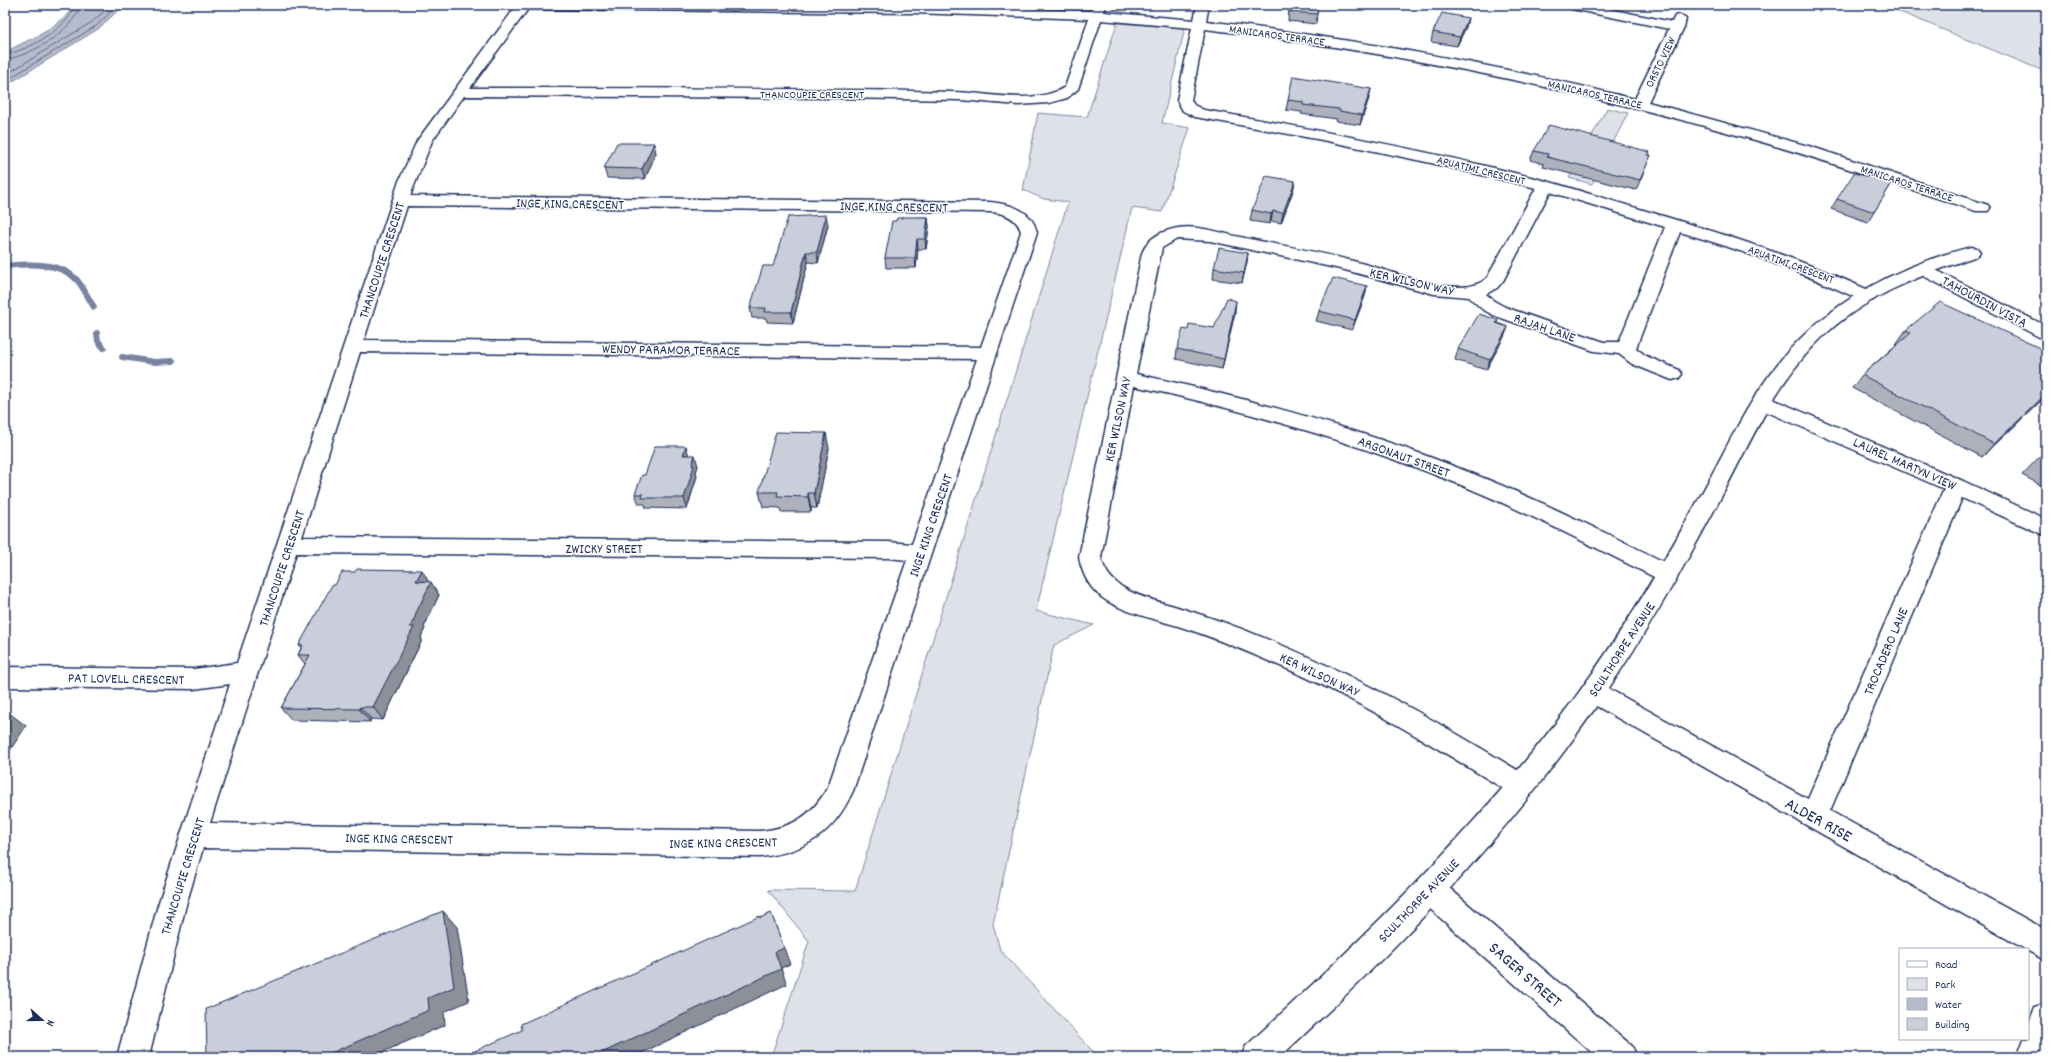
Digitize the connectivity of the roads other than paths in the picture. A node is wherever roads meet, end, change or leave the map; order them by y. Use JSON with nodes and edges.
{"nodes":[{"id":1,"x":524,"y":5,"type":"edge"},
{"id":2,"x":1203,"y":5,"type":"edge"},
{"id":3,"x":1572,"y":5,"type":"edge"},
{"id":4,"x":1098,"y":10,"type":"edge"},
{"id":5,"x":1199,"y":24,"type":"junction"},
{"id":6,"x":460,"y":92,"type":"junction"},
{"id":7,"x":1640,"y":104,"type":"junction"},
{"id":8,"x":1545,"y":186,"type":"junction"},
{"id":9,"x":400,"y":201,"type":"junction"},
{"id":10,"x":1982,"y":208,"type":"dead end"},
{"id":11,"x":1675,"y":224,"type":"junction"},
{"id":12,"x":1971,"y":252,"type":"dead end"},
{"id":13,"x":1924,"y":269,"type":"junction"},
{"id":14,"x":1473,"y":291,"type":"junction"},
{"id":15,"x":1867,"y":296,"type":"junction"},
{"id":16,"x":2046,"y":333,"type":"edge"},
{"id":17,"x":353,"y":346,"type":"junction"},
{"id":18,"x":1623,"y":348,"type":"junction"},
{"id":19,"x":988,"y":353,"type":"junction"},
{"id":20,"x":1672,"y":374,"type":"dead end"},
{"id":21,"x":1126,"y":378,"type":"junction"},
{"id":22,"x":1763,"y":402,"type":"junction"},
{"id":23,"x":1956,"y":486,"type":"junction"},
{"id":24,"x":2046,"y":528,"type":"edge"},
{"id":25,"x":288,"y":544,"type":"junction"},
{"id":26,"x":921,"y":553,"type":"junction"},
{"id":27,"x":1668,"y":574,"type":"junction"},
{"id":28,"x":246,"y":672,"type":"junction"},
{"id":29,"x":5,"y":677,"type":"edge"},
{"id":30,"x":1593,"y":692,"type":"junction"},
{"id":31,"x":1521,"y":786,"type":"junction"},
{"id":32,"x":1814,"y":816,"type":"junction"},
{"id":33,"x":193,"y":835,"type":"junction"},
{"id":34,"x":1430,"y":890,"type":"junction"},
{"id":35,"x":2046,"y":946,"type":"edge"},
{"id":36,"x":2046,"y":1018,"type":"edge"},
{"id":37,"x":132,"y":1057,"type":"edge"},
{"id":38,"x":1257,"y":1057,"type":"edge"},
{"id":39,"x":1621,"y":1057,"type":"edge"},
{"id":40,"x":2033,"y":1057,"type":"edge"}],
"edges":[{"from":1,"to":4,"type":"street","name":"MANICAROS TERRACE"},
{"from":1,"to":6,"type":"street","name":"THANCOUPIE CRESCENT"},
{"from":2,"to":5,"type":"street","name":"APUATIMI CRESCENT"},
{"from":3,"to":7,"type":"street","name":"ORSTO VIEW"},
{"from":4,"to":5,"type":"street","name":"MANICAROS TERRACE"},
{"from":4,"to":6,"type":"street","name":"THANCOUPIE CRESCENT"},
{"from":5,"to":7,"type":"street","name":"MANICAROS TERRACE"},
{"from":5,"to":8,"type":"street","name":"APUATIMI CRESCENT"},
{"from":6,"to":9,"type":"street","name":"THANCOUPIE CRESCENT"},
{"from":7,"to":10,"type":"street","name":"MANICAROS TERRACE"},
{"from":8,"to":11,"type":"street","name":"APUATIMI CRESCENT"},
{"from":8,"to":14,"type":"street","name":"KER WILSON WAY"},
{"from":9,"to":17,"type":"street","name":"THANCOUPIE CRESCENT"},
{"from":9,"to":19,"type":"street","name":"INGE KING CRESCENT"},
{"from":11,"to":15,"type":"street","name":"APUATIMI CRESCENT"},
{"from":11,"to":18,"type":"street"},
{"from":12,"to":13,"type":"street","name":"SCULTHORPE AVENUE"},
{"from":13,"to":15,"type":"street","name":"SCULTHORPE AVENUE"},
{"from":13,"to":16,"type":"street","name":"TAHOURDIN VISTA"},
{"from":14,"to":18,"type":"street","name":"RAJAH LANE"},
{"from":14,"to":21,"type":"street","name":"KER WILSON WAY"},
{"from":15,"to":22,"type":"street","name":"SCULTHORPE AVENUE"},
{"from":17,"to":19,"type":"street","name":"WENDY PARAMOR TERRACE"},
{"from":17,"to":25,"type":"street","name":"THANCOUPIE CRESCENT"},
{"from":18,"to":20,"type":"street"},
{"from":19,"to":26,"type":"street","name":"INGE KING CRESCENT"},
{"from":21,"to":27,"type":"street","name":"ARGONAUT STREET"},
{"from":21,"to":31,"type":"street","name":"KER WILSON WAY"},
{"from":22,"to":23,"type":"street","name":"LAUREL MARTYN VIEW"},
{"from":22,"to":27,"type":"street","name":"SCULTHORPE AVENUE"},
{"from":23,"to":24,"type":"street","name":"LAUREL MARTYN VIEW"},
{"from":23,"to":32,"type":"street","name":"TROCADERO LANE"},
{"from":25,"to":26,"type":"street","name":"ZWICKY STREET"},
{"from":25,"to":28,"type":"street","name":"THANCOUPIE CRESCENT"},
{"from":26,"to":33,"type":"street","name":"INGE KING CRESCENT"},
{"from":27,"to":30,"type":"street","name":"SCULTHORPE AVENUE"},
{"from":28,"to":29,"type":"street","name":"PAT LOVELL CRESCENT"},
{"from":28,"to":33,"type":"street","name":"THANCOUPIE CRESCENT"},
{"from":30,"to":31,"type":"street","name":"SCULTHORPE AVENUE"},
{"from":30,"to":32,"type":"street","name":"ALDER RISE"},
{"from":31,"to":34,"type":"street","name":"SCULTHORPE AVENUE"},
{"from":32,"to":35,"type":"street","name":"ALDER RISE"},
{"from":33,"to":37,"type":"street","name":"THANCOUPIE CRESCENT"},
{"from":34,"to":38,"type":"street","name":"SCULTHORPE AVENUE"},
{"from":34,"to":39,"type":"street","name":"SAGER STREET"},
{"from":36,"to":40,"type":"street"}]}
